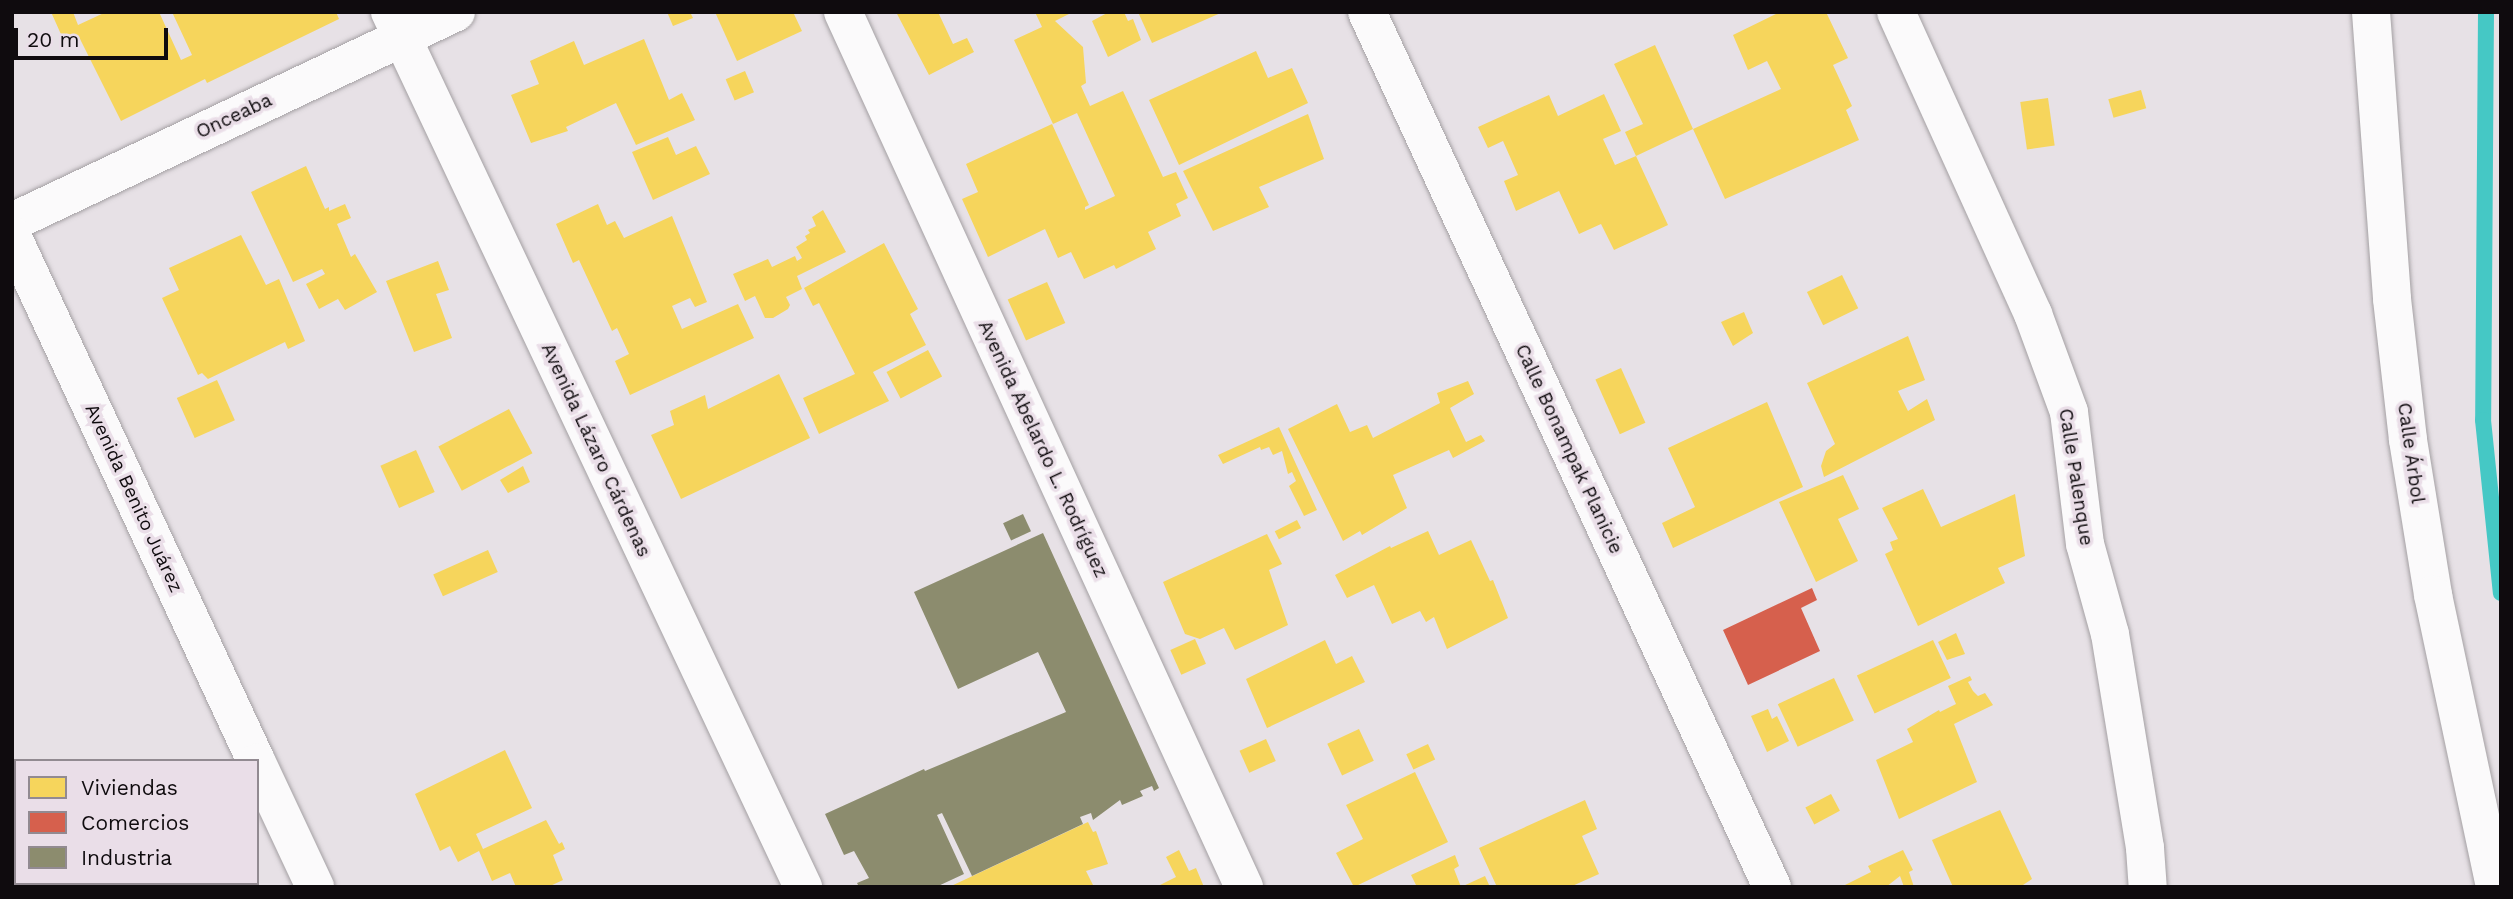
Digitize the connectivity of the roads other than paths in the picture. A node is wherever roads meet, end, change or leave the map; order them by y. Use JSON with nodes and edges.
{"nodes":[{"id":1,"x":456,"y":12,"type":"edge"},
{"id":2,"x":843,"y":12,"type":"edge"},
{"id":3,"x":1367,"y":12,"type":"edge"},
{"id":4,"x":1896,"y":12,"type":"edge"},
{"id":5,"x":2371,"y":12,"type":"edge"},
{"id":6,"x":395,"y":24,"type":"edge"},
{"id":7,"x":12,"y":222,"type":"edge"},
{"id":8,"x":12,"y":236,"type":"edge"},
{"id":9,"x":256,"y":759,"type":"edge"},
{"id":10,"x":259,"y":766,"type":"edge"},
{"id":11,"x":315,"y":887,"type":"edge"},
{"id":12,"x":803,"y":887,"type":"edge"},
{"id":13,"x":1244,"y":887,"type":"edge"},
{"id":14,"x":1772,"y":887,"type":"edge"},
{"id":15,"x":2148,"y":887,"type":"edge"},
{"id":16,"x":2495,"y":887,"type":"edge"}],
"edges":[{"from":1,"to":6,"type":"street","name":"Onceaba"},
{"from":2,"to":13,"type":"street","name":"Avenida Abelardo L. Rodríguez"},
{"from":3,"to":14,"type":"street","name":"Calle Bonampak Planicie"},
{"from":4,"to":15,"type":"street","name":"Calle Palenque"},
{"from":5,"to":16,"type":"street","name":"Calle Árbol"},
{"from":6,"to":7,"type":"street","name":"Onceaba"},
{"from":6,"to":12,"type":"street","name":"Avenida Lázaro Cárdenas"},
{"from":8,"to":9,"type":"street","name":"Avenida Benito Juárez"},
{"from":10,"to":11,"type":"street","name":"Avenida Benito Juárez"}]}
